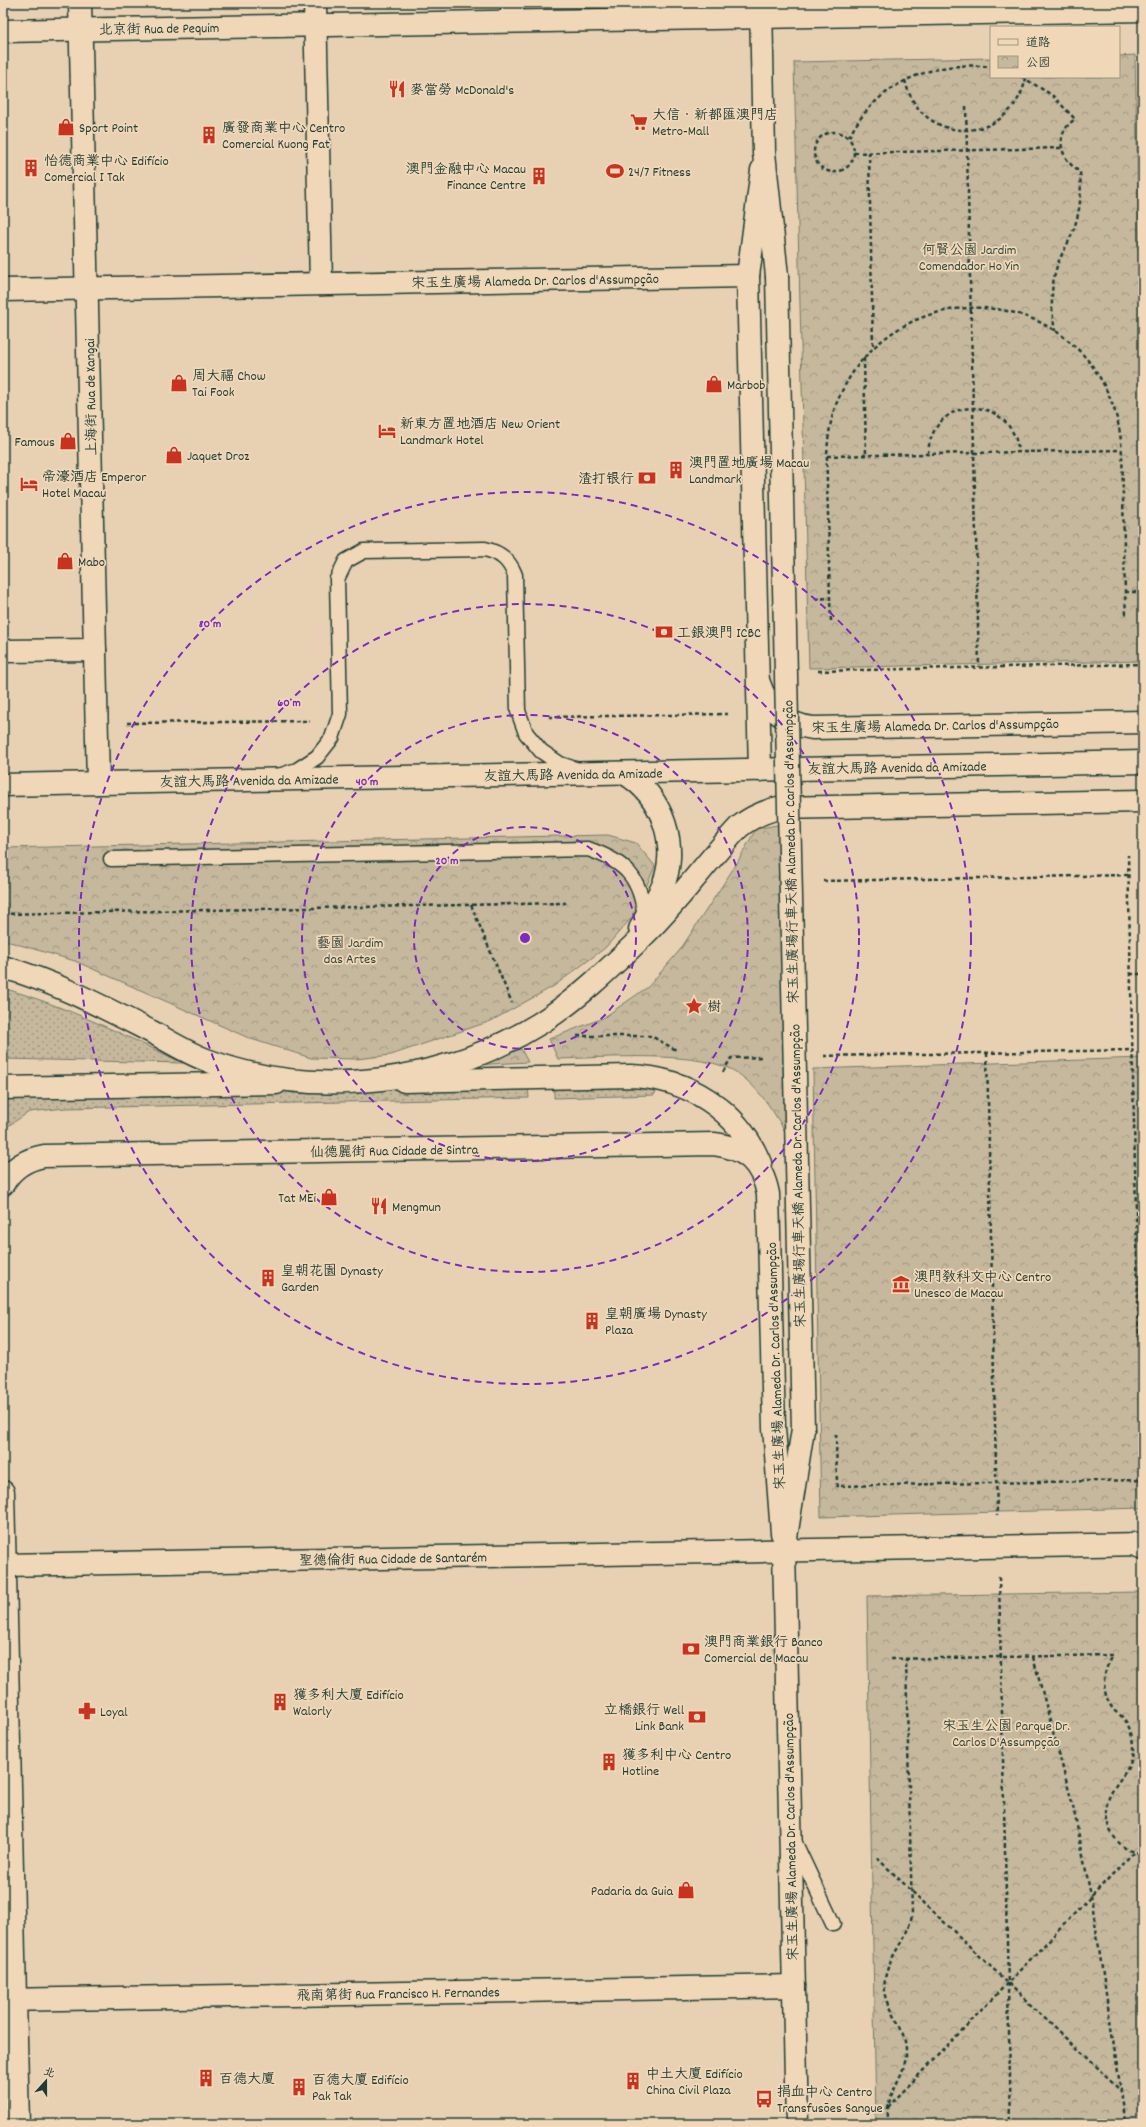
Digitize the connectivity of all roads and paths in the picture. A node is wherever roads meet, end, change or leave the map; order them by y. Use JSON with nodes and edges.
{"nodes":[{"id":1,"x":80,"y":3,"type":"edge"},
{"id":2,"x":315,"y":3,"type":"edge"},
{"id":3,"x":761,"y":10,"type":"edge"},
{"id":4,"x":1143,"y":10,"type":"edge"},
{"id":5,"x":512,"y":12,"type":"edge"},
{"id":6,"x":316,"y":25,"type":"junction"},
{"id":7,"x":81,"y":30,"type":"junction"},
{"id":8,"x":3,"y":31,"type":"edge"},
{"id":9,"x":990,"y":67,"type":"edge"},
{"id":10,"x":1024,"y":78,"type":"edge"},
{"id":11,"x":905,"y":80,"type":"junction"},
{"id":12,"x":966,"y":106,"type":"dead end"},
{"id":13,"x":967,"y":130,"type":"junction"},
{"id":14,"x":848,"y":137,"type":"junction"},
{"id":15,"x":1062,"y":148,"type":"junction"},
{"id":16,"x":967,"y":150,"type":"junction"},
{"id":17,"x":869,"y":152,"type":"junction"},
{"id":18,"x":764,"y":153,"type":"junction"},
{"id":19,"x":854,"y":153,"type":"junction"},
{"id":20,"x":748,"y":276,"type":"junction"},
{"id":21,"x":777,"y":276,"type":"joint"},
{"id":22,"x":321,"y":284,"type":"junction"},
{"id":23,"x":87,"y":288,"type":"junction"},
{"id":24,"x":3,"y":290,"type":"edge"},
{"id":25,"x":971,"y":307,"type":"junction"},
{"id":26,"x":1055,"y":331,"type":"junction"},
{"id":27,"x":873,"y":348,"type":"junction"},
{"id":28,"x":864,"y":357,"type":"junction"},
{"id":29,"x":973,"y":408,"type":"junction"},
{"id":30,"x":1122,"y":450,"type":"junction"},
{"id":31,"x":1019,"y":452,"type":"junction"},
{"id":32,"x":974,"y":453,"type":"junction"},
{"id":33,"x":928,"y":454,"type":"junction"},
{"id":34,"x":866,"y":455,"type":"junction"},
{"id":35,"x":827,"y":456,"type":"junction"},
{"id":36,"x":1125,"y":592,"type":"junction"},
{"id":37,"x":1143,"y":592,"type":"edge"},
{"id":38,"x":1126,"y":616,"type":"dead end"},
{"id":39,"x":831,"y":621,"type":"dead end"},
{"id":40,"x":95,"y":650,"type":"junction"},
{"id":41,"x":3,"y":651,"type":"edge"},
{"id":42,"x":1143,"y":664,"type":"edge"},
{"id":43,"x":979,"y":667,"type":"junction"},
{"id":44,"x":814,"y":671,"type":"dead end"},
{"id":45,"x":757,"y":672,"type":"junction"},
{"id":46,"x":758,"y":713,"type":"junction"},
{"id":47,"x":520,"y":718,"type":"junction"},
{"id":48,"x":338,"y":721,"type":"junction"},
{"id":49,"x":1143,"y":722,"type":"edge"},
{"id":50,"x":121,"y":723,"type":"dead end"},
{"id":51,"x":1143,"y":762,"type":"edge"},
{"id":52,"x":760,"y":770,"type":"junction"},
{"id":53,"x":624,"y":773,"type":"junction"},
{"id":54,"x":589,"y":774,"type":"junction"},
{"id":55,"x":270,"y":780,"type":"junction"},
{"id":56,"x":98,"y":783,"type":"junction"},
{"id":57,"x":3,"y":785,"type":"edge"},
{"id":58,"x":1143,"y":801,"type":"edge"},
{"id":59,"x":1128,"y":855,"type":"dead end"},
{"id":60,"x":111,"y":859,"type":"dead end"},
{"id":61,"x":1128,"y":875,"type":"junction"},
{"id":62,"x":823,"y":881,"type":"dead end"},
{"id":63,"x":566,"y":903,"type":"dead end"},
{"id":64,"x":471,"y":905,"type":"junction"},
{"id":65,"x":3,"y":914,"type":"edge"},
{"id":66,"x":645,"y":918,"type":"junction"},
{"id":67,"x":3,"y":967,"type":"edge"},
{"id":68,"x":1130,"y":974,"type":"junction"},
{"id":69,"x":1143,"y":974,"type":"edge"},
{"id":70,"x":593,"y":982,"type":"junction"},
{"id":71,"x":524,"y":1032,"type":"junction"},
{"id":72,"x":1132,"y":1050,"type":"junction"},
{"id":73,"x":988,"y":1053,"type":"junction"},
{"id":74,"x":819,"y":1056,"type":"dead end"},
{"id":75,"x":771,"y":1057,"type":"dead end"},
{"id":76,"x":731,"y":1058,"type":"dead end"},
{"id":77,"x":327,"y":1082,"type":"junction"},
{"id":78,"x":359,"y":1082,"type":"junction"},
{"id":79,"x":3,"y":1088,"type":"edge"},
{"id":80,"x":8,"y":1177,"type":"edge"},
{"id":81,"x":766,"y":1183,"type":"junction"},
{"id":82,"x":803,"y":1429,"type":"joint"},
{"id":83,"x":997,"y":1483,"type":"junction"},
{"id":84,"x":837,"y":1486,"type":"dead end"},
{"id":85,"x":3,"y":1492,"type":"edge"},
{"id":86,"x":1140,"y":1545,"type":"edge"},
{"id":87,"x":998,"y":1547,"type":"junction"},
{"id":88,"x":784,"y":1550,"type":"junction"},
{"id":89,"x":4,"y":1565,"type":"edge"},
{"id":90,"x":1001,"y":1657,"type":"junction"},
{"id":91,"x":1033,"y":1657,"type":"junction"},
{"id":92,"x":891,"y":1659,"type":"dead end"},
{"id":93,"x":906,"y":1659,"type":"junction"},
{"id":94,"x":790,"y":1832,"type":"junction"},
{"id":95,"x":1133,"y":1853,"type":"junction"},
{"id":96,"x":1143,"y":1853,"type":"edge"},
{"id":97,"x":877,"y":1858,"type":"dead end"},
{"id":98,"x":911,"y":1890,"type":"junction"},
{"id":99,"x":1091,"y":1896,"type":"junction"},
{"id":100,"x":833,"y":1924,"type":"dead end"},
{"id":101,"x":1008,"y":1983,"type":"junction"},
{"id":102,"x":794,"y":1986,"type":"junction"},
{"id":103,"x":9,"y":2000,"type":"edge"},
{"id":104,"x":1121,"y":2091,"type":"junction"},
{"id":105,"x":888,"y":2107,"type":"junction"},
{"id":106,"x":18,"y":2124,"type":"edge"},
{"id":107,"x":797,"y":2124,"type":"edge"},
{"id":108,"x":889,"y":2124,"type":"edge"},
{"id":109,"x":1011,"y":2124,"type":"edge"},
{"id":110,"x":1126,"y":2124,"type":"edge"}],
"edges":[{"from":1,"to":7,"type":"street","name":"上海街 Rua de Xangai"},
{"from":2,"to":6,"type":"street"},
{"from":3,"to":4,"type":"street","name":"北京街 Rua de Pequim"},
{"from":3,"to":5,"type":"street","name":"北京街 Rua de Pequim"},
{"from":3,"to":18,"type":"street","name":"宋玉生廣場 Alameda Dr. Carlos d'Assumpção"},
{"from":5,"to":6,"type":"street","name":"北京街 Rua de Pequim"},
{"from":6,"to":7,"type":"street","name":"北京街 Rua de Pequim"},
{"from":6,"to":22,"type":"street"},
{"from":7,"to":8,"type":"street","name":"北京街 Rua de Pequim"},
{"from":7,"to":23,"type":"street","name":"上海街 Rua de Xangai"},
{"from":9,"to":11,"type":"path"},
{"from":10,"to":13,"type":"path"},
{"from":10,"to":15,"type":"path"},
{"from":11,"to":13,"type":"path"},
{"from":11,"to":14,"type":"path"},
{"from":12,"to":13,"type":"path"},
{"from":13,"to":16,"type":"path"},
{"from":14,"to":19,"type":"path"},
{"from":14,"to":19,"type":"path"},
{"from":15,"to":16,"type":"path"},
{"from":15,"to":26,"type":"path"},
{"from":16,"to":17,"type":"path"},
{"from":16,"to":25,"type":"path"},
{"from":17,"to":19,"type":"path"},
{"from":17,"to":27,"type":"path"},
{"from":18,"to":20,"type":"street","name":"宋玉生廣場 Alameda Dr. Carlos d'Assumpção"},
{"from":18,"to":21,"type":"street","name":"宋玉生廣場 Alameda Dr. Carlos d'Assumpção"},
{"from":20,"to":22,"type":"street","name":"宋玉生廣場 Alameda Dr. Carlos d'Assumpção"},
{"from":20,"to":45,"type":"street","name":"宋玉生廣場 Alameda Dr. Carlos d'Assumpção"},
{"from":21,"to":82,"type":"street","name":"宋玉生廣場行車天橋 Alameda Dr. Carlos d'Assumpção","bridge":true},
{"from":22,"to":23,"type":"street"},
{"from":23,"to":24,"type":"street"},
{"from":23,"to":40,"type":"street","name":"上海街 Rua de Xangai"},
{"from":25,"to":26,"type":"path"},
{"from":25,"to":27,"type":"path"},
{"from":25,"to":29,"type":"path"},
{"from":26,"to":30,"type":"path"},
{"from":27,"to":28,"type":"path"},
{"from":28,"to":34,"type":"path"},
{"from":28,"to":35,"type":"path"},
{"from":29,"to":31,"type":"path"},
{"from":29,"to":32,"type":"path"},
{"from":29,"to":33,"type":"path"},
{"from":30,"to":31,"type":"path"},
{"from":30,"to":36,"type":"path"},
{"from":31,"to":32,"type":"path"},
{"from":32,"to":33,"type":"path"},
{"from":32,"to":43,"type":"path"},
{"from":33,"to":34,"type":"path"},
{"from":34,"to":35,"type":"path"},
{"from":35,"to":39,"type":"path"},
{"from":36,"to":37,"type":"path"},
{"from":36,"to":38,"type":"path"},
{"from":40,"to":41,"type":"street"},
{"from":40,"to":56,"type":"street","name":"上海街 Rua de Xangai"},
{"from":42,"to":43,"type":"path"},
{"from":43,"to":44,"type":"path"},
{"from":45,"to":46,"type":"street","name":"宋玉生廣場 Alameda Dr. Carlos d'Assumpção"},
{"from":45,"to":49,"type":"street","name":"宋玉生廣場 Alameda Dr. Carlos d'Assumpção"},
{"from":46,"to":47,"type":"path"},
{"from":46,"to":52,"type":"street","name":"宋玉生廣場 Alameda Dr. Carlos d'Assumpção"},
{"from":47,"to":48,"type":"lane"},
{"from":47,"to":54,"type":"lane"},
{"from":48,"to":50,"type":"path"},
{"from":48,"to":55,"type":"lane"},
{"from":51,"to":52,"type":"street","name":"友誼大馬路 Avenida da Amizade"},
{"from":52,"to":53,"type":"street","name":"友誼大馬路 Avenida da Amizade"},
{"from":53,"to":54,"type":"street","name":"友誼大馬路 Avenida da Amizade"},
{"from":53,"to":66,"type":"street"},
{"from":54,"to":55,"type":"street","name":"友誼大馬路 Avenida da Amizade"},
{"from":55,"to":56,"type":"street","name":"友誼大馬路 Avenida da Amizade"},
{"from":56,"to":57,"type":"street","name":"友誼大馬路 Avenida da Amizade"},
{"from":58,"to":70,"type":"street"},
{"from":59,"to":61,"type":"path"},
{"from":60,"to":66,"type":"lane"},
{"from":61,"to":62,"type":"path"},
{"from":61,"to":68,"type":"path"},
{"from":63,"to":64,"type":"path"},
{"from":64,"to":65,"type":"path"},
{"from":64,"to":71,"type":"path"},
{"from":66,"to":70,"type":"street"},
{"from":67,"to":77,"type":"street"},
{"from":68,"to":69,"type":"path"},
{"from":68,"to":72,"type":"path"},
{"from":70,"to":71,"type":"street"},
{"from":71,"to":78,"type":"street"},
{"from":72,"to":73,"type":"path"},
{"from":72,"to":83,"type":"path"},
{"from":73,"to":74,"type":"path"},
{"from":73,"to":83,"type":"path"},
{"from":75,"to":76,"type":"path"},
{"from":77,"to":78,"type":"street"},
{"from":77,"to":79,"type":"street"},
{"from":78,"to":81,"type":"street"},
{"from":80,"to":81,"type":"street","name":"仙德麗街 Rua Cidade de Sintra"},
{"from":81,"to":88,"type":"street","name":"宋玉生廣場 Alameda Dr. Carlos d'Assumpção"},
{"from":82,"to":88,"type":"street","name":"宋玉生廣場 Alameda Dr. Carlos d'Assumpção"},
{"from":83,"to":84,"type":"path"},
{"from":85,"to":89,"type":"street"},
{"from":86,"to":87,"type":"street"},
{"from":87,"to":88,"type":"street"},
{"from":87,"to":90,"type":"path"},
{"from":88,"to":89,"type":"street","name":"聖德倫街 Rua Cidade de Santarém"},
{"from":88,"to":94,"type":"street","name":"宋玉生廣場 Alameda Dr. Carlos d'Assumpção"},
{"from":89,"to":103,"type":"street"},
{"from":90,"to":91,"type":"path"},
{"from":90,"to":93,"type":"path"},
{"from":90,"to":101,"type":"path"},
{"from":91,"to":95,"type":"path"},
{"from":91,"to":99,"type":"path"},
{"from":92,"to":93,"type":"path"},
{"from":93,"to":98,"type":"path"},
{"from":94,"to":100,"type":"lane"},
{"from":94,"to":102,"type":"street","name":"宋玉生廣場 Alameda Dr. Carlos d'Assumpção"},
{"from":95,"to":96,"type":"path"},
{"from":95,"to":99,"type":"path"},
{"from":97,"to":98,"type":"path"},
{"from":98,"to":101,"type":"path"},
{"from":98,"to":105,"type":"path"},
{"from":99,"to":101,"type":"path"},
{"from":99,"to":104,"type":"path"},
{"from":101,"to":104,"type":"path"},
{"from":101,"to":105,"type":"path"},
{"from":101,"to":109,"type":"path"},
{"from":102,"to":103,"type":"street","name":"飛南第街 Rua Francisco H. Fernandes"},
{"from":102,"to":107,"type":"street","name":"宋玉生廣場 Alameda Dr. Carlos d'Assumpção"},
{"from":103,"to":106,"type":"street"},
{"from":104,"to":110,"type":"path"},
{"from":105,"to":108,"type":"path"}]}
